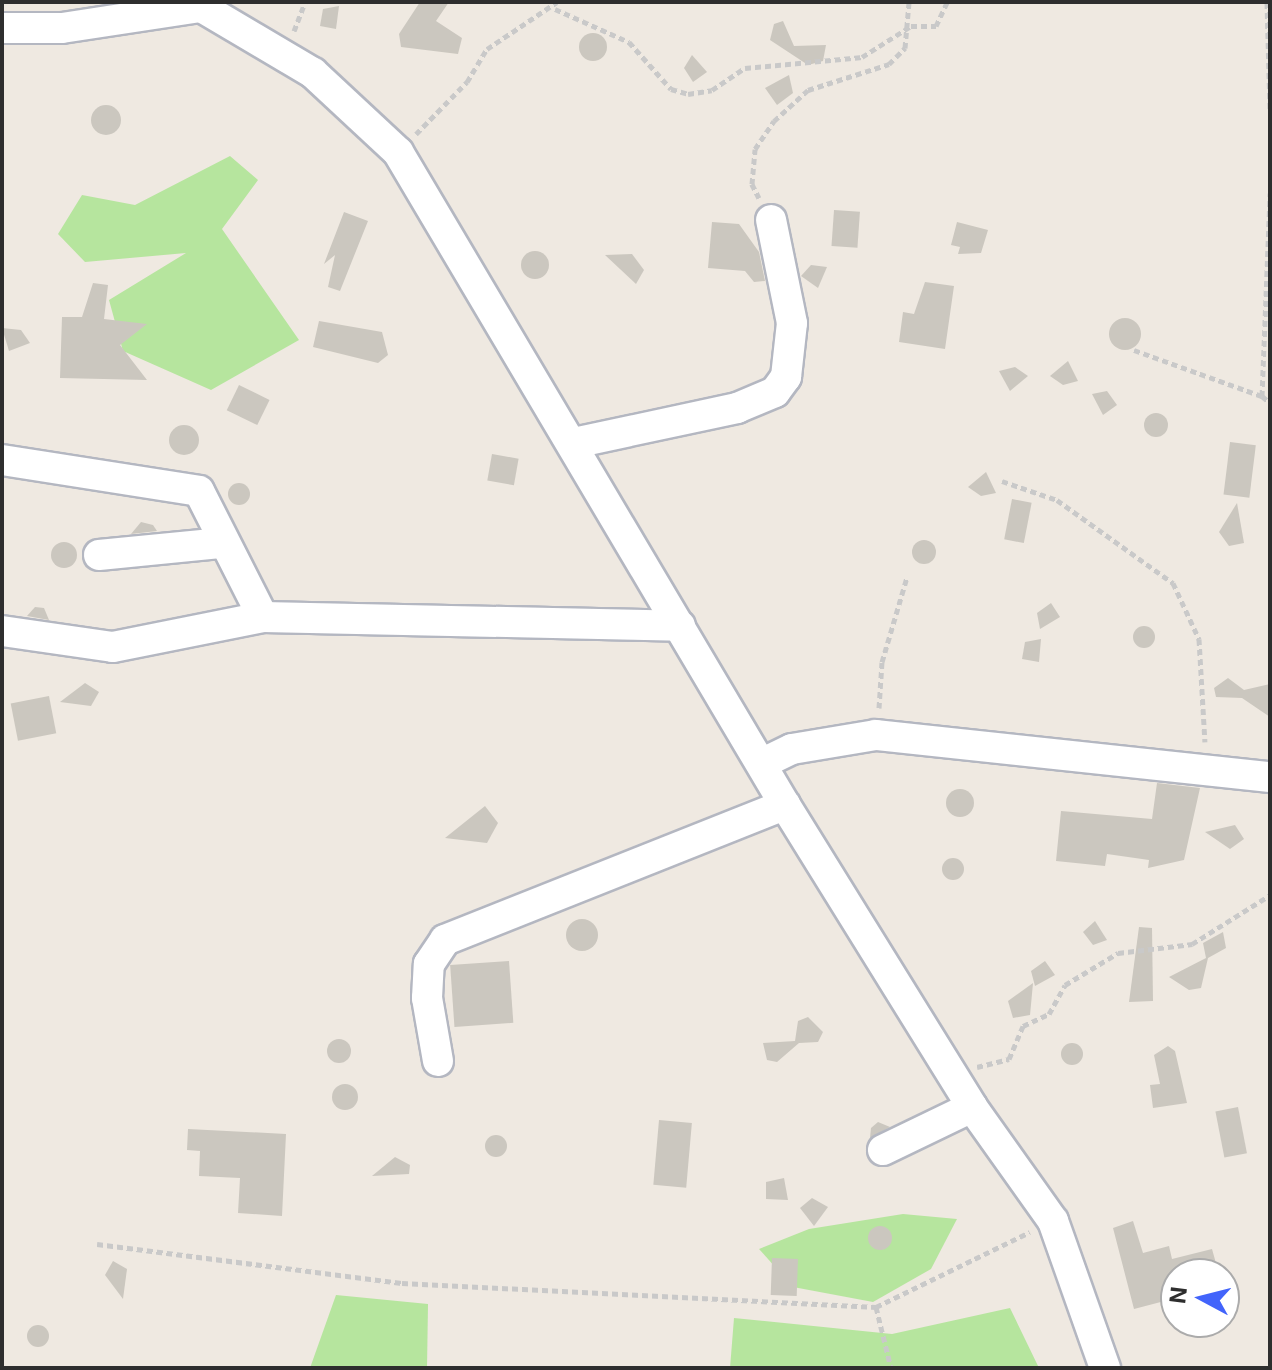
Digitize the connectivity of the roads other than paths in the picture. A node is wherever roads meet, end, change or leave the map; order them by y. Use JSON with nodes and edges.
{"nodes":[{"id":1,"x":196,"y":4,"type":"edge"},
{"id":2,"x":2,"y":28,"type":"edge"},
{"id":3,"x":771,"y":220,"type":"road end"},
{"id":4,"x":574,"y":443,"type":"junction"},
{"id":5,"x":2,"y":460,"type":"edge"},
{"id":6,"x":222,"y":543,"type":"junction"},
{"id":7,"x":99,"y":555,"type":"dead end"},
{"id":8,"x":263,"y":617,"type":"junction"},
{"id":9,"x":680,"y":626,"type":"junction"},
{"id":10,"x":2,"y":631,"type":"edge"},
{"id":11,"x":763,"y":763,"type":"junction"},
{"id":12,"x":1270,"y":777,"type":"edge"},
{"id":13,"x":785,"y":805,"type":"junction"},
{"id":14,"x":438,"y":1061,"type":"dead end"},
{"id":15,"x":972,"y":1107,"type":"junction"},
{"id":16,"x":883,"y":1150,"type":"dead end"},
{"id":17,"x":1105,"y":1368,"type":"edge"}],
"edges":[{"from":1,"to":2,"type":"street"},
{"from":1,"to":4,"type":"street"},
{"from":3,"to":4,"type":"street"},
{"from":4,"to":9,"type":"street"},
{"from":5,"to":6,"type":"street"},
{"from":6,"to":7,"type":"street"},
{"from":6,"to":8,"type":"street"},
{"from":8,"to":9,"type":"street"},
{"from":8,"to":10,"type":"street"},
{"from":9,"to":11,"type":"street"},
{"from":11,"to":12,"type":"street"},
{"from":11,"to":13,"type":"street"},
{"from":13,"to":14,"type":"street"},
{"from":13,"to":15,"type":"street"},
{"from":15,"to":16,"type":"street"},
{"from":15,"to":17,"type":"street"}]}
